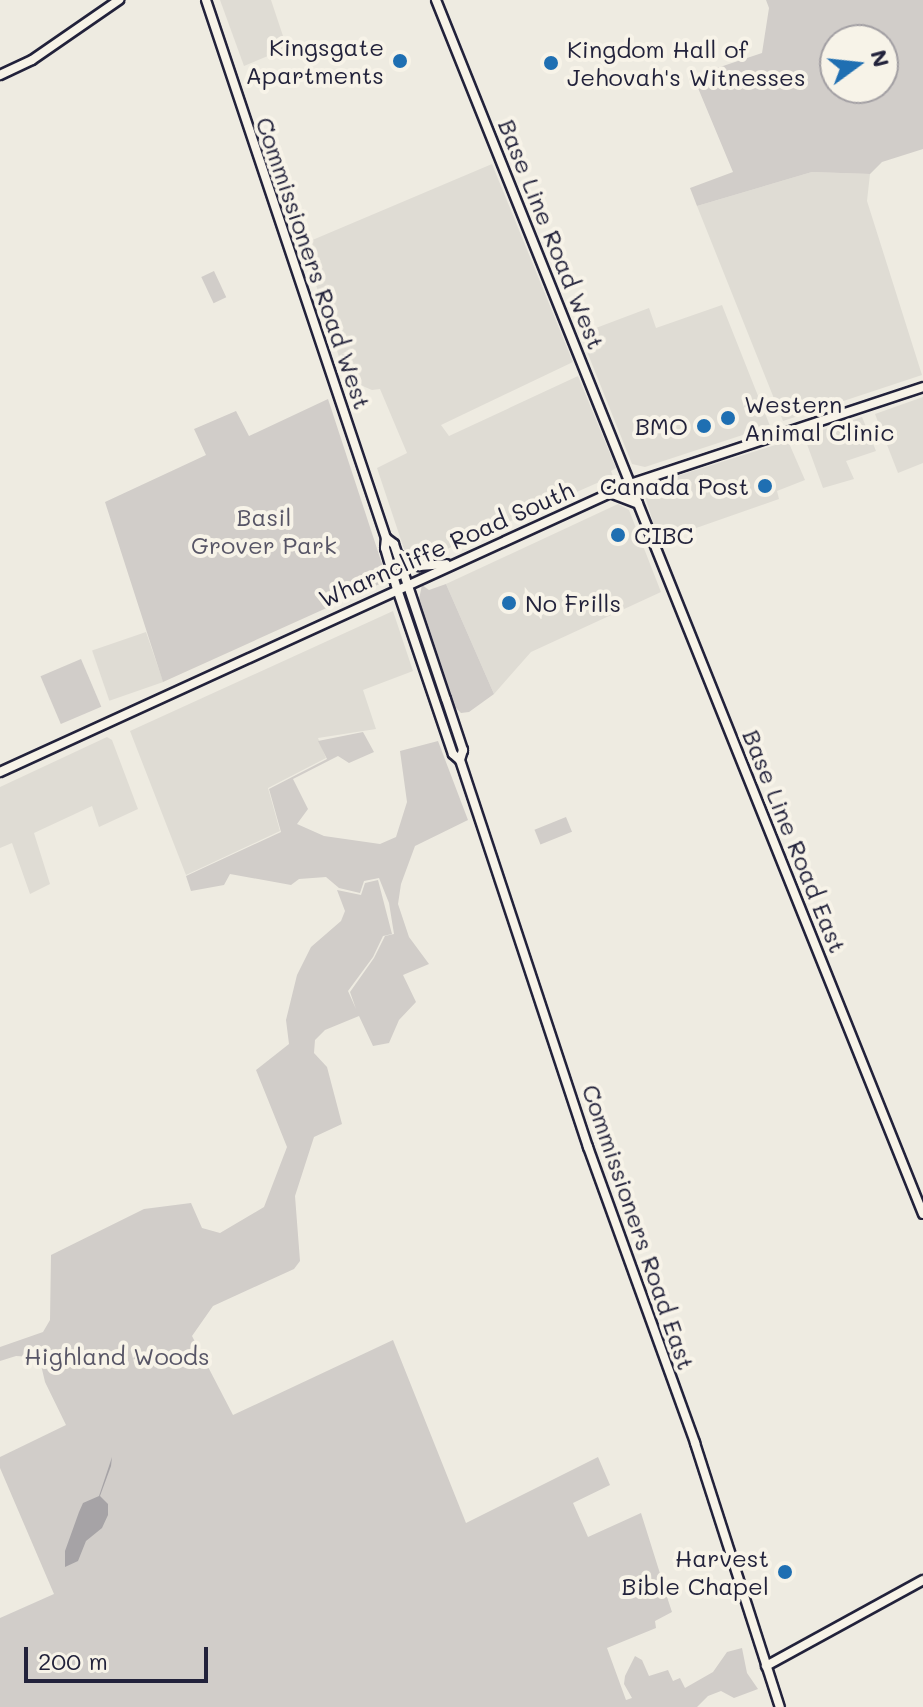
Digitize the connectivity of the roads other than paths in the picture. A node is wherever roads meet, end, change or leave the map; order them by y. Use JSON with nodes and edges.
{"nodes":[{"id":1,"x":119,"y":0,"type":"edge"},
{"id":2,"x":206,"y":0,"type":"edge"},
{"id":3,"x":436,"y":0,"type":"edge"},
{"id":4,"x":0,"y":75,"type":"edge"},
{"id":5,"x":923,"y":387,"type":"edge"},
{"id":6,"x":630,"y":484,"type":"junction"},
{"id":7,"x":609,"y":493,"type":"junction"},
{"id":8,"x":639,"y":504,"type":"junction"},
{"id":9,"x":386,"y":538,"type":"junction"},
{"id":10,"x":397,"y":554,"type":"junction"},
{"id":11,"x":454,"y":563,"type":"junction"},
{"id":12,"x":408,"y":584,"type":"junction"},
{"id":13,"x":397,"y":589,"type":"junction"},
{"id":14,"x":460,"y":760,"type":"junction"},
{"id":15,"x":0,"y":772,"type":"edge"},
{"id":16,"x":923,"y":1214,"type":"edge"},
{"id":17,"x":923,"y":1580,"type":"edge"},
{"id":18,"x":766,"y":1666,"type":"junction"},
{"id":19,"x":780,"y":1707,"type":"edge"}],
"edges":[{"from":1,"to":4,"type":"main road"},
{"from":2,"to":9,"type":"main road","name":"Commissioners Road West"},
{"from":3,"to":6,"type":"main road","name":"Base Line Road West"},
{"from":5,"to":6,"type":"main road","name":"Wharncliffe Road South"},
{"from":6,"to":7,"type":"main road","name":"Wharncliffe Road South"},
{"from":6,"to":8,"type":"main road","name":"Base Line Road East"},
{"from":7,"to":8,"type":"main road"},
{"from":7,"to":11,"type":"main road","name":"Wharncliffe Road South"},
{"from":8,"to":16,"type":"main road","name":"Base Line Road East"},
{"from":9,"to":10,"type":"main road","name":"Commissioners Road West"},
{"from":9,"to":13,"type":"main road","name":"Commissioners Road West"},
{"from":10,"to":11,"type":"main road"},
{"from":10,"to":12,"type":"main road","name":"Commissioners Road West"},
{"from":11,"to":12,"type":"main road","name":"Wharncliffe Road South"},
{"from":12,"to":13,"type":"main road","name":"Wharncliffe Road South"},
{"from":12,"to":14,"type":"main road","name":"Commissioners Road East"},
{"from":13,"to":14,"type":"main road","name":"Commissioners Road East"},
{"from":13,"to":15,"type":"main road","name":"Wharncliffe Road South"},
{"from":14,"to":18,"type":"main road","name":"Commissioners Road East"},
{"from":17,"to":18,"type":"main road"},
{"from":18,"to":19,"type":"main road","name":"Commissioners Road East"}]}
